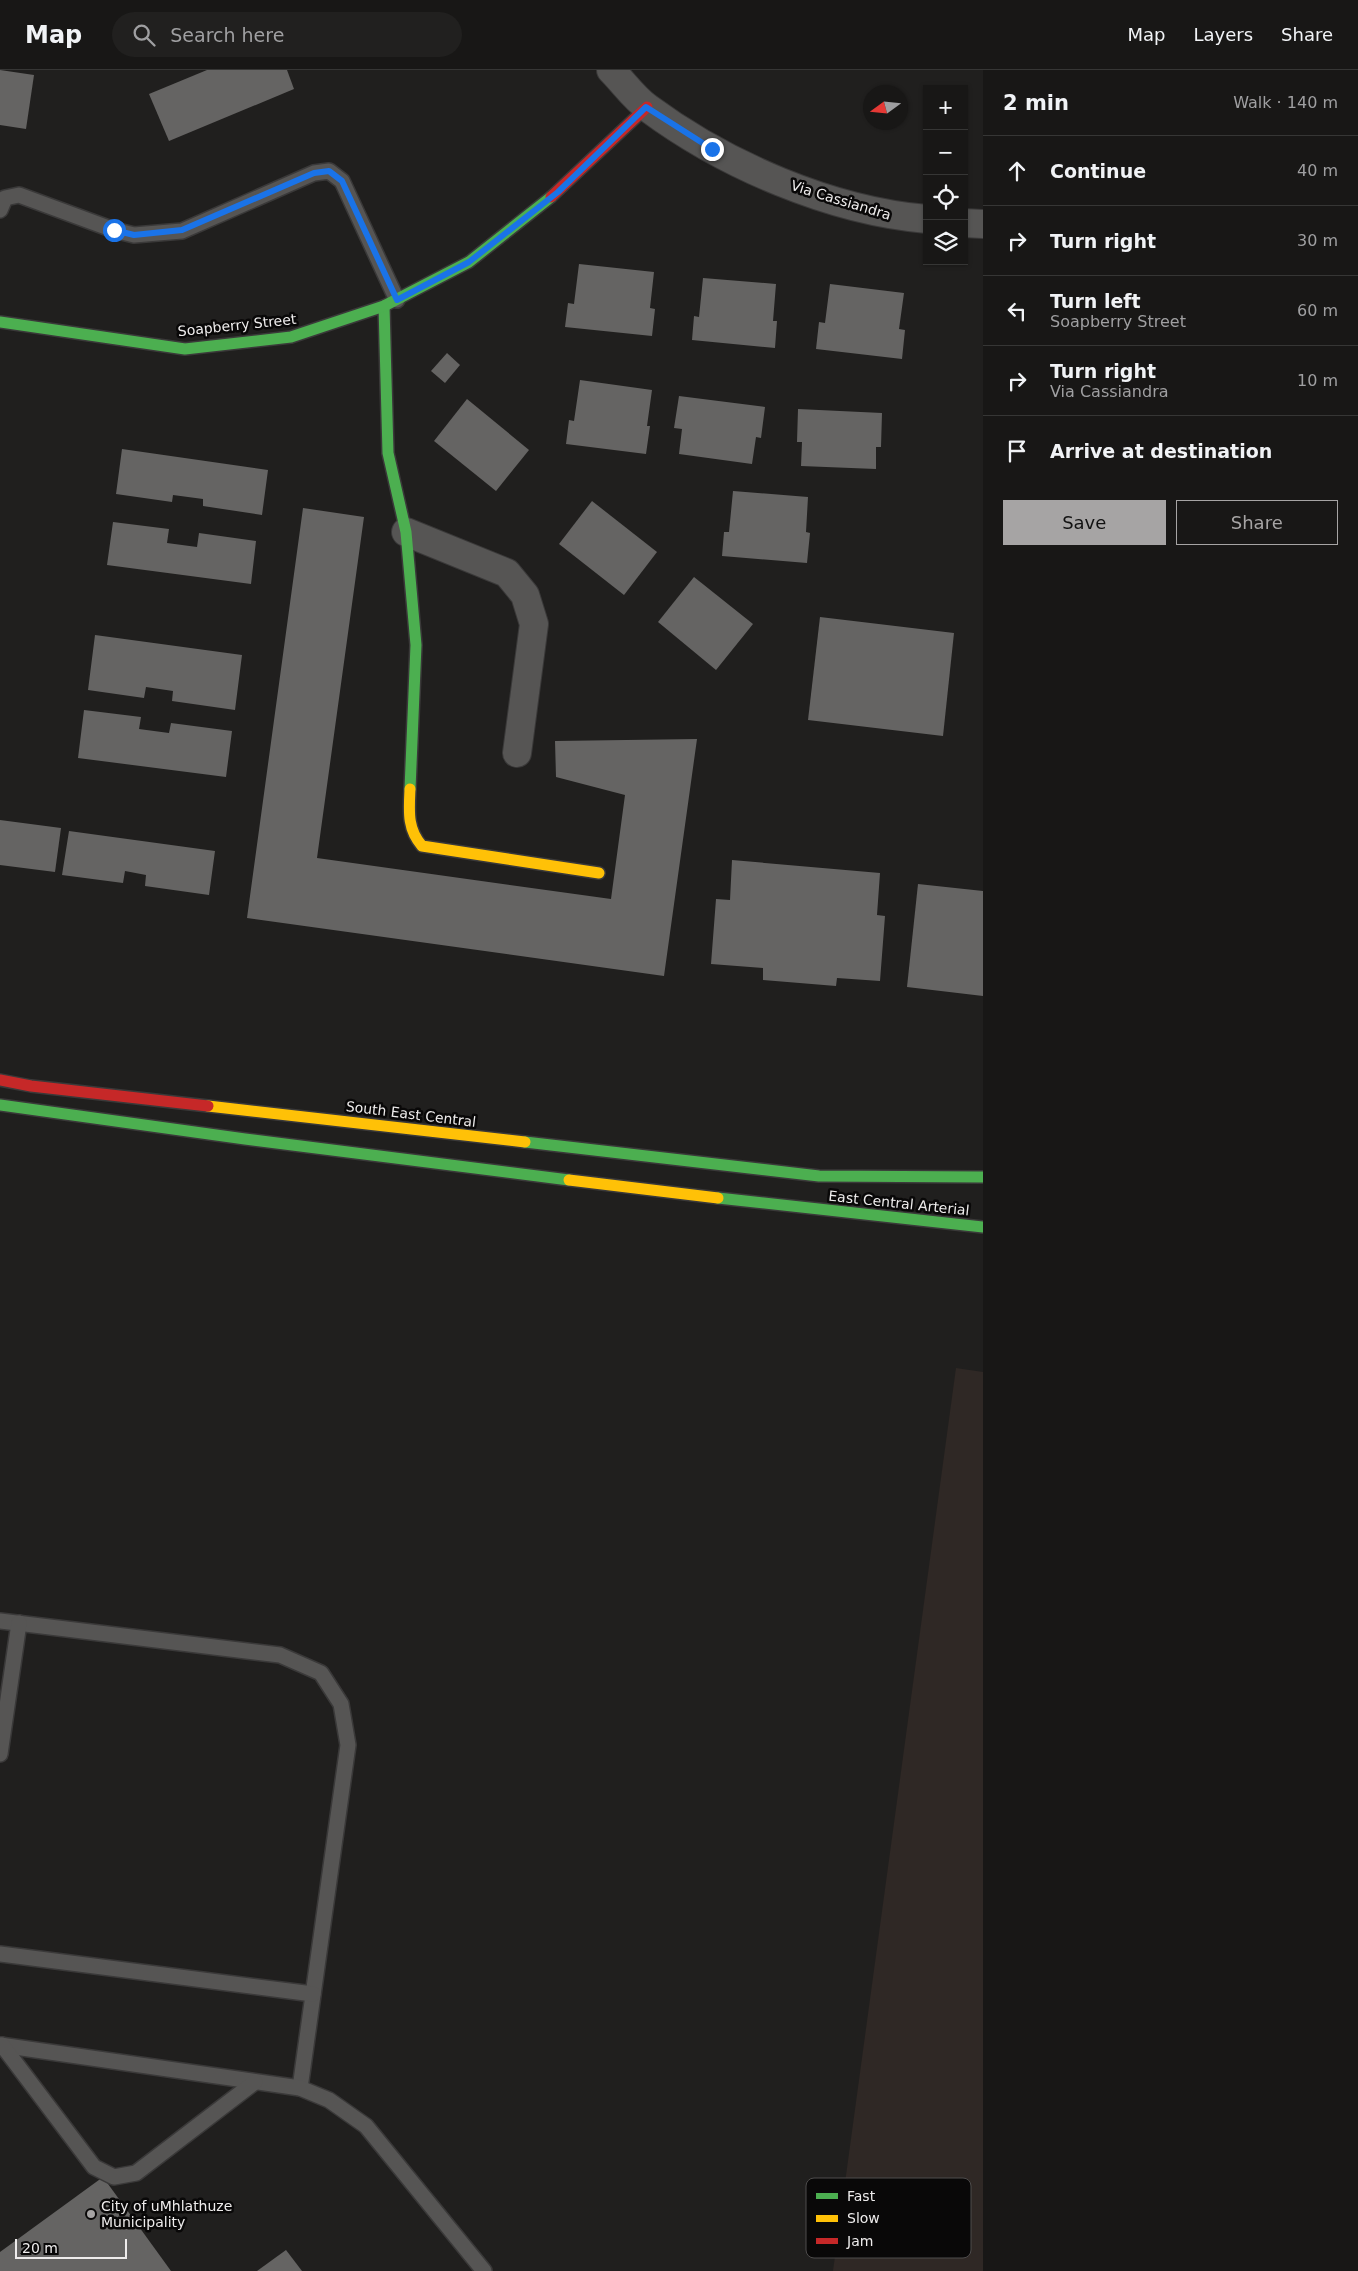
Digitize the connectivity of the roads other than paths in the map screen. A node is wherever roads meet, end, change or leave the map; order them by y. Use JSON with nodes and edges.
{"nodes":[{"id":1,"x":611,"y":70,"type":"edge"},
{"id":2,"x":646,"y":107,"type":"junction"},
{"id":3,"x":0,"y":210,"type":"edge"},
{"id":4,"x":923,"y":219,"type":"edge"},
{"id":5,"x":968,"y":223,"type":"edge"},
{"id":6,"x":983,"y":224,"type":"edge"},
{"id":7,"x":390,"y":303,"type":"junction"},
{"id":8,"x":0,"y":322,"type":"edge"},
{"id":9,"x":406,"y":532,"type":"junction"},
{"id":10,"x":517,"y":753,"type":"dead end"},
{"id":11,"x":599,"y":873,"type":"dead end"},
{"id":12,"x":0,"y":1080,"type":"edge"},
{"id":13,"x":0,"y":1105,"type":"edge"},
{"id":14,"x":819,"y":1176,"type":"joint"},
{"id":15,"x":983,"y":1177,"type":"edge"},
{"id":16,"x":983,"y":1227,"type":"edge"},
{"id":17,"x":0,"y":1621,"type":"edge"},
{"id":18,"x":19,"y":1623,"type":"junction"},
{"id":19,"x":0,"y":1754,"type":"edge"},
{"id":20,"x":0,"y":1954,"type":"edge"},
{"id":21,"x":313,"y":1994,"type":"junction"},
{"id":22,"x":1,"y":2045,"type":"edge"},
{"id":23,"x":255,"y":2082,"type":"junction"},
{"id":24,"x":300,"y":2088,"type":"junction"},
{"id":25,"x":484,"y":2271,"type":"edge"}],
"edges":[{"from":1,"to":2,"type":"street","name":"Via Cassiandra"},
{"from":2,"to":4,"type":"street","name":"Via Cassiandra"},
{"from":2,"to":7,"type":"street","name":"Soapberry Street"},
{"from":3,"to":7,"type":"lane"},
{"from":5,"to":6,"type":"street"},
{"from":7,"to":8,"type":"street","name":"Soapberry Street"},
{"from":7,"to":9,"type":"street"},
{"from":9,"to":10,"type":"street"},
{"from":9,"to":11,"type":"street"},
{"from":12,"to":14,"type":"street","name":"South East Central"},
{"from":13,"to":16,"type":"street","name":"East Central Arterial"},
{"from":14,"to":15,"type":"street","name":"East Central Arterial"},
{"from":17,"to":18,"type":"lane"},
{"from":18,"to":19,"type":"lane"},
{"from":18,"to":21,"type":"lane"},
{"from":20,"to":21,"type":"lane"},
{"from":21,"to":24,"type":"lane"},
{"from":22,"to":23,"type":"lane"},
{"from":22,"to":23,"type":"lane"},
{"from":23,"to":24,"type":"lane"},
{"from":24,"to":25,"type":"lane"}]}
